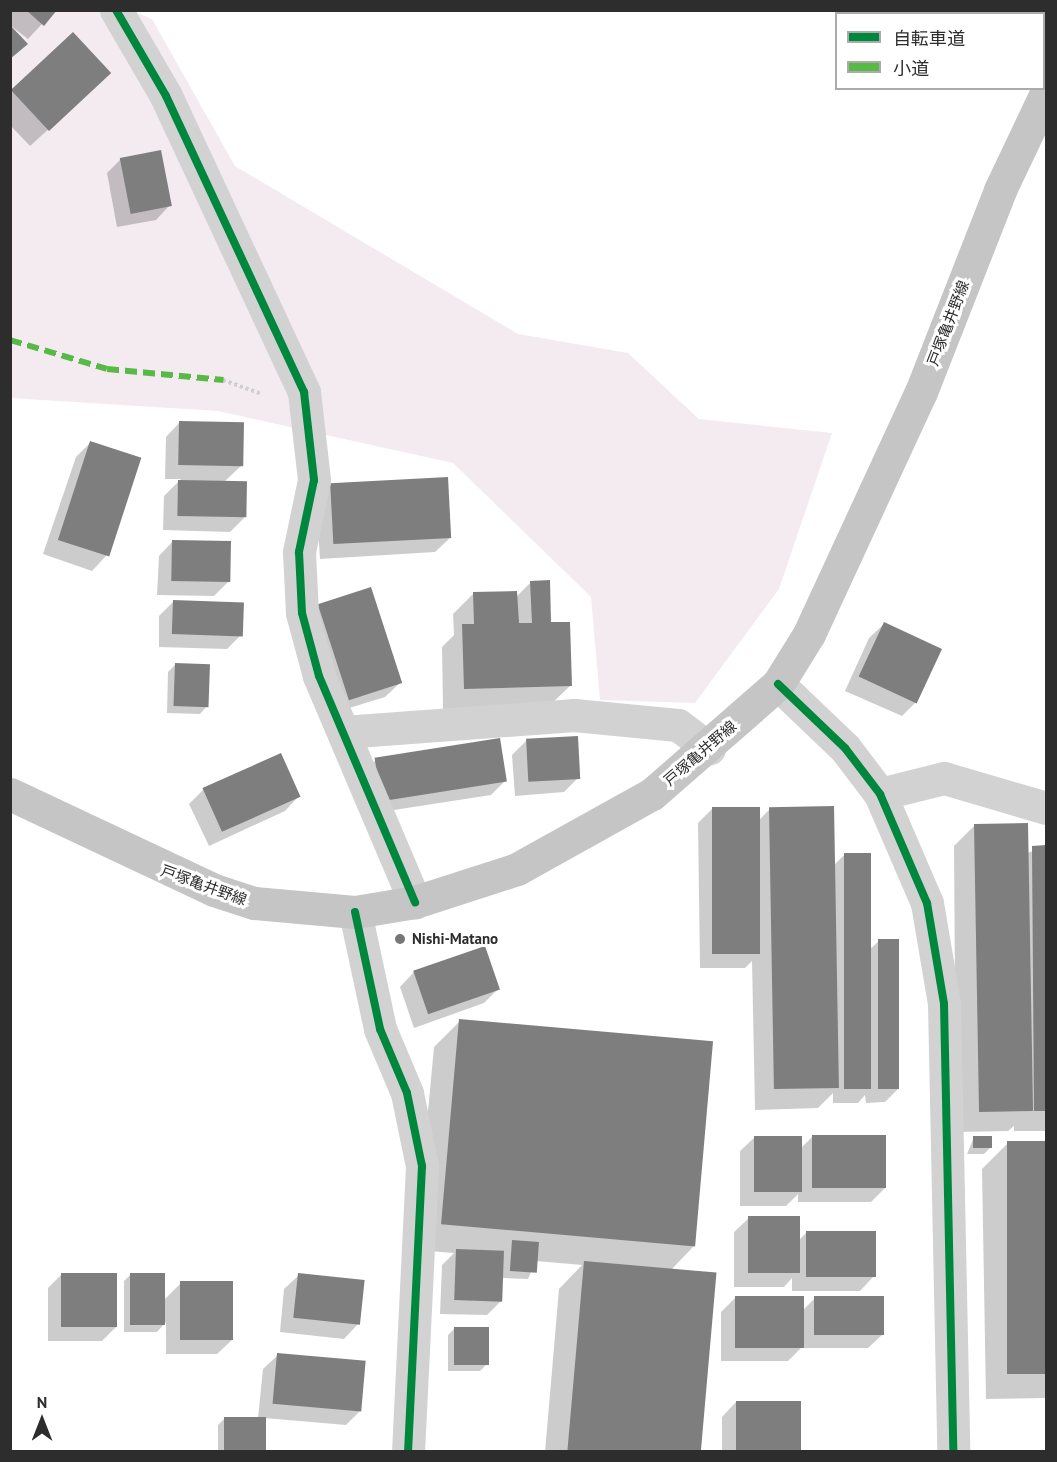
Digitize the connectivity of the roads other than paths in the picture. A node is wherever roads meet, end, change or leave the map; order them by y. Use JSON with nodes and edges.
{"nodes":[{"id":1,"x":116,"y":10,"type":"edge"},
{"id":2,"x":1047,"y":93,"type":"edge"},
{"id":3,"x":778,"y":684,"type":"junction"},
{"id":4,"x":342,"y":732,"type":"junction"},
{"id":5,"x":709,"y":748,"type":"junction"},
{"id":6,"x":10,"y":794,"type":"edge"},
{"id":7,"x":880,"y":794,"type":"junction"},
{"id":8,"x":1047,"y":808,"type":"edge"},
{"id":9,"x":415,"y":902,"type":"junction"},
{"id":10,"x":356,"y":912,"type":"junction"},
{"id":11,"x":408,"y":1452,"type":"edge"},
{"id":12,"x":953,"y":1452,"type":"edge"}],
"edges":[{"from":1,"to":4,"type":"street"},
{"from":2,"to":3,"type":"main road","name":"戸塚亀井野線"},
{"from":3,"to":5,"type":"main road","name":"戸塚亀井野線"},
{"from":3,"to":7,"type":"street"},
{"from":4,"to":5,"type":"street"},
{"from":4,"to":9,"type":"street"},
{"from":5,"to":9,"type":"main road","name":"戸塚亀井野線"},
{"from":6,"to":10,"type":"main road","name":"戸塚亀井野線"},
{"from":7,"to":8,"type":"street"},
{"from":7,"to":12,"type":"street"},
{"from":9,"to":10,"type":"main road","name":"戸塚亀井野線"},
{"from":10,"to":11,"type":"street"}]}
